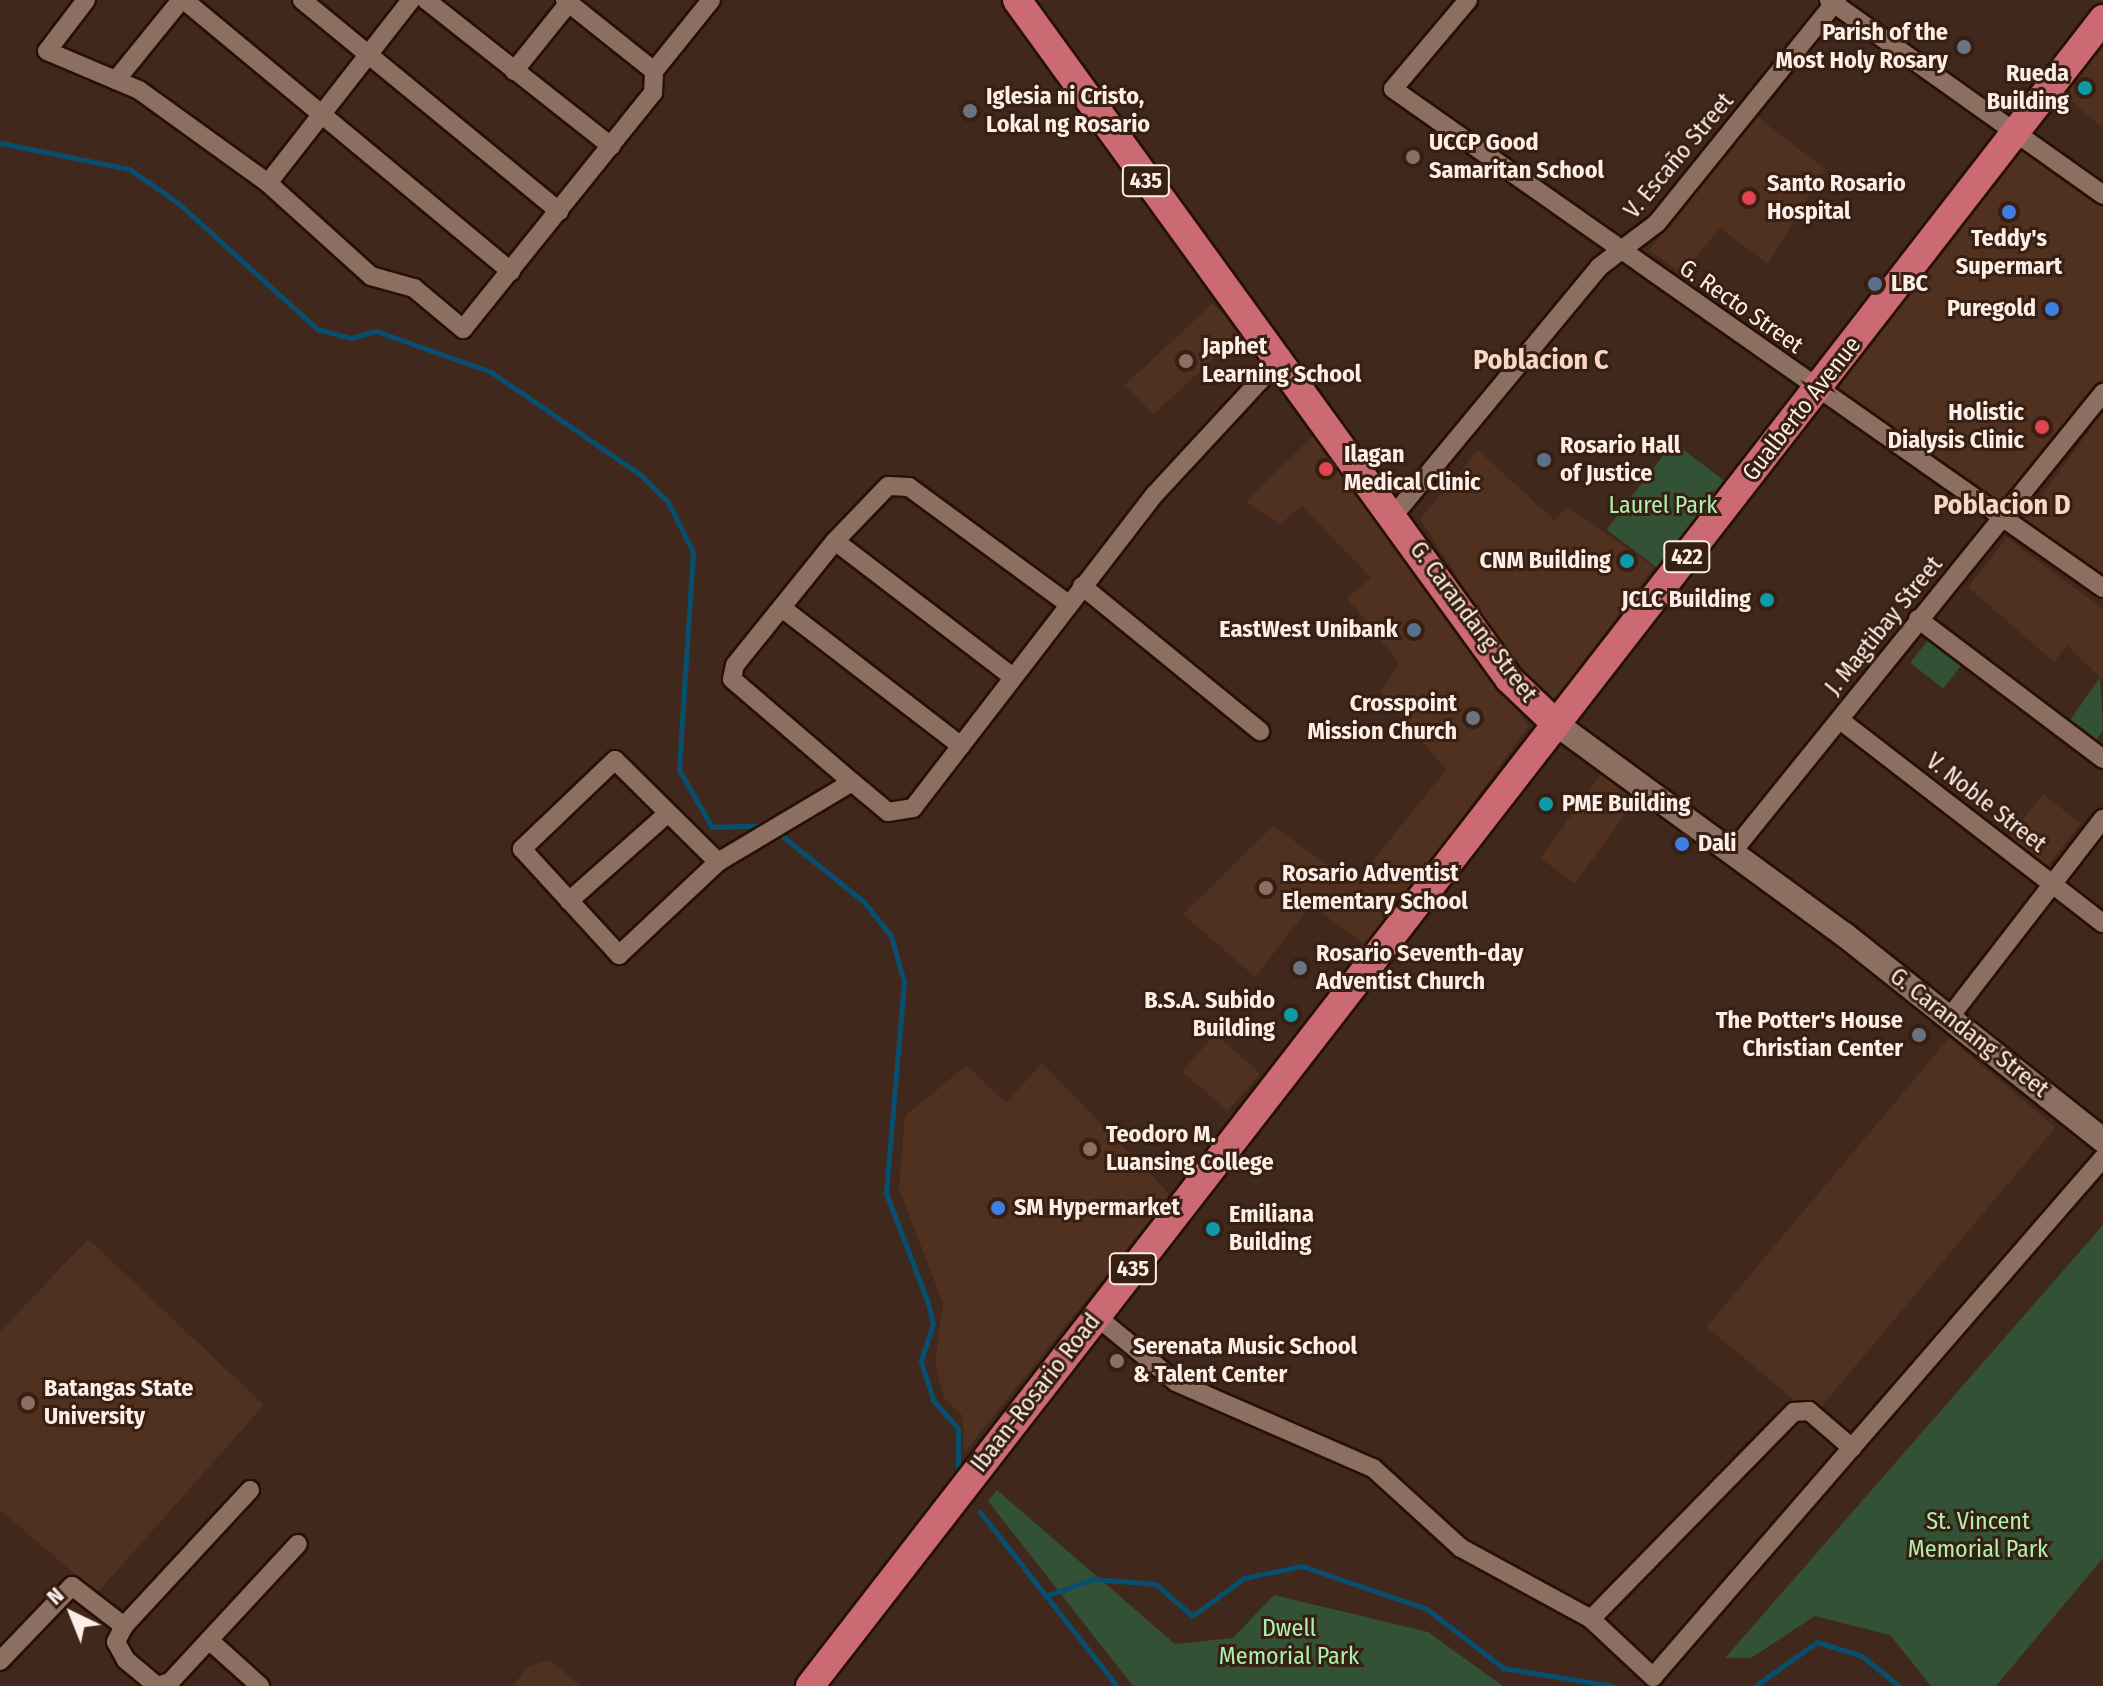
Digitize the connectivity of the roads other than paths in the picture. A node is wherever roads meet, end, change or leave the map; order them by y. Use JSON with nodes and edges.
{"nodes":[{"id":1,"x":86,"y":0,"type":"edge"},
{"id":2,"x":182,"y":0,"type":"edge"},
{"id":3,"x":302,"y":0,"type":"edge"},
{"id":4,"x":411,"y":0,"type":"edge"},
{"id":5,"x":426,"y":0,"type":"edge"},
{"id":6,"x":711,"y":0,"type":"edge"},
{"id":7,"x":1017,"y":0,"type":"edge"},
{"id":8,"x":1468,"y":0,"type":"edge"},
{"id":9,"x":568,"y":1,"type":"edge"},
{"id":10,"x":1833,"y":1,"type":"edge"},
{"id":11,"x":2103,"y":19,"type":"edge"},
{"id":12,"x":367,"y":55,"type":"junction"},
{"id":13,"x":514,"y":71,"type":"junction"},
{"id":14,"x":654,"y":71,"type":"junction"},
{"id":15,"x":116,"y":80,"type":"junction"},
{"id":16,"x":320,"y":115,"type":"junction"},
{"id":17,"x":2014,"y":132,"type":"junction"},
{"id":18,"x":611,"y":146,"type":"junction"},
{"id":19,"x":268,"y":183,"type":"junction"},
{"id":20,"x":2103,"y":195,"type":"edge"},
{"id":21,"x":559,"y":211,"type":"junction"},
{"id":22,"x":1624,"y":253,"type":"junction"},
{"id":23,"x":511,"y":271,"type":"junction"},
{"id":24,"x":1282,"y":357,"type":"junction"},
{"id":25,"x":1817,"y":389,"type":"junction"},
{"id":26,"x":2103,"y":393,"type":"edge"},
{"id":27,"x":1394,"y":515,"type":"junction"},
{"id":28,"x":2005,"y":515,"type":"junction"},
{"id":29,"x":835,"y":541,"type":"junction"},
{"id":30,"x":1082,"y":586,"type":"junction"},
{"id":31,"x":2103,"y":588,"type":"edge"},
{"id":32,"x":1067,"y":603,"type":"junction"},
{"id":33,"x":782,"y":608,"type":"junction"},
{"id":34,"x":1918,"y":619,"type":"junction"},
{"id":35,"x":1010,"y":675,"type":"junction"},
{"id":36,"x":1840,"y":720,"type":"junction"},
{"id":37,"x":1555,"y":723,"type":"junction"},
{"id":38,"x":1260,"y":731,"type":"dead end"},
{"id":39,"x":961,"y":746,"type":"junction"},
{"id":40,"x":2103,"y":759,"type":"edge"},
{"id":41,"x":852,"y":782,"type":"junction"},
{"id":42,"x":668,"y":813,"type":"junction"},
{"id":43,"x":2103,"y":819,"type":"edge"},
{"id":44,"x":1733,"y":851,"type":"junction"},
{"id":45,"x":718,"y":862,"type":"junction"},
{"id":46,"x":2053,"y":885,"type":"junction"},
{"id":47,"x":569,"y":901,"type":"junction"},
{"id":48,"x":2103,"y":923,"type":"edge"},
{"id":49,"x":1949,"y":1018,"type":"junction"},
{"id":50,"x":1323,"y":1026,"type":"joint"},
{"id":51,"x":2103,"y":1140,"type":"edge"},
{"id":52,"x":2103,"y":1158,"type":"edge"},
{"id":53,"x":1096,"y":1316,"type":"junction"},
{"id":54,"x":1852,"y":1448,"type":"junction"},
{"id":55,"x":250,"y":1490,"type":"dead end"},
{"id":56,"x":298,"y":1544,"type":"dead end"},
{"id":57,"x":1591,"y":1619,"type":"junction"},
{"id":58,"x":124,"y":1626,"type":"junction"},
{"id":59,"x":209,"y":1640,"type":"junction"},
{"id":60,"x":0,"y":1661,"type":"edge"},
{"id":61,"x":260,"y":1686,"type":"edge"},
{"id":62,"x":810,"y":1686,"type":"edge"}],
"edges":[{"from":1,"to":15,"type":"street"},
{"from":2,"to":15,"type":"street"},
{"from":2,"to":16,"type":"street"},
{"from":3,"to":12,"type":"street"},
{"from":4,"to":12,"type":"street"},
{"from":5,"to":13,"type":"street"},
{"from":6,"to":14,"type":"street"},
{"from":7,"to":24,"type":"main road","name":"G. Carandang Street","number":"435"},
{"from":8,"to":22,"type":"street","name":"G. Recto Street"},
{"from":9,"to":13,"type":"street"},
{"from":9,"to":14,"type":"street"},
{"from":10,"to":17,"type":"street"},
{"from":10,"to":22,"type":"street","name":"V. Escaño Street"},
{"from":11,"to":17,"type":"main road","name":"Gualberto Avenue","number":"422"},
{"from":12,"to":16,"type":"street"},
{"from":12,"to":21,"type":"street"},
{"from":13,"to":18,"type":"street"},
{"from":14,"to":18,"type":"street"},
{"from":15,"to":19,"type":"street"},
{"from":16,"to":19,"type":"street"},
{"from":16,"to":23,"type":"street"},
{"from":17,"to":20,"type":"street"},
{"from":17,"to":25,"type":"main road","name":"Gualberto Avenue","number":"422"},
{"from":18,"to":21,"type":"street"},
{"from":19,"to":23,"type":"street"},
{"from":21,"to":23,"type":"street"},
{"from":22,"to":25,"type":"street","name":"G. Recto Street"},
{"from":22,"to":27,"type":"street","name":"V. Escaño Street"},
{"from":24,"to":27,"type":"main road","name":"G. Carandang Street","number":"435"},
{"from":24,"to":30,"type":"street"},
{"from":25,"to":28,"type":"street","name":"G. Recto Street"},
{"from":25,"to":37,"type":"main road","name":"Gualberto Avenue","number":"422"},
{"from":26,"to":28,"type":"street","name":"J. Magtibay Street"},
{"from":27,"to":37,"type":"main road","name":"G. Carandang Street","number":"435"},
{"from":28,"to":31,"type":"street","name":"G. Recto Street"},
{"from":28,"to":34,"type":"street","name":"J. Magtibay Street"},
{"from":29,"to":32,"type":"street"},
{"from":29,"to":33,"type":"street"},
{"from":29,"to":35,"type":"street"},
{"from":30,"to":32,"type":"street"},
{"from":30,"to":38,"type":"street"},
{"from":32,"to":35,"type":"street"},
{"from":33,"to":39,"type":"street"},
{"from":33,"to":41,"type":"street"},
{"from":34,"to":36,"type":"street","name":"J. Magtibay Street"},
{"from":34,"to":40,"type":"street"},
{"from":35,"to":39,"type":"street"},
{"from":36,"to":44,"type":"street","name":"J. Magtibay Street"},
{"from":36,"to":46,"type":"street","name":"V. Noble Street"},
{"from":37,"to":44,"type":"main road","name":"G. Carandang Street"},
{"from":37,"to":50,"type":"main road","name":"Gualberto Avenue","number":"435"},
{"from":39,"to":41,"type":"street"},
{"from":41,"to":45,"type":"street"},
{"from":42,"to":45,"type":"street"},
{"from":42,"to":47,"type":"street"},
{"from":42,"to":47,"type":"street"},
{"from":43,"to":46,"type":"street"},
{"from":44,"to":49,"type":"main road","name":"G. Carandang Street"},
{"from":45,"to":47,"type":"street"},
{"from":46,"to":48,"type":"street","name":"V. Noble Street"},
{"from":46,"to":49,"type":"street"},
{"from":49,"to":51,"type":"main road","name":"G. Carandang Street"},
{"from":50,"to":53,"type":"main road","name":"Ibaan-Rosario Road","number":"435"},
{"from":52,"to":54,"type":"street"},
{"from":53,"to":57,"type":"street"},
{"from":53,"to":62,"type":"main road","name":"Ibaan-Rosario Road","number":"435"},
{"from":54,"to":57,"type":"street"},
{"from":54,"to":57,"type":"street"},
{"from":55,"to":58,"type":"street"},
{"from":56,"to":59,"type":"street"},
{"from":58,"to":59,"type":"street"},
{"from":58,"to":60,"type":"street"},
{"from":59,"to":61,"type":"street"}]}
